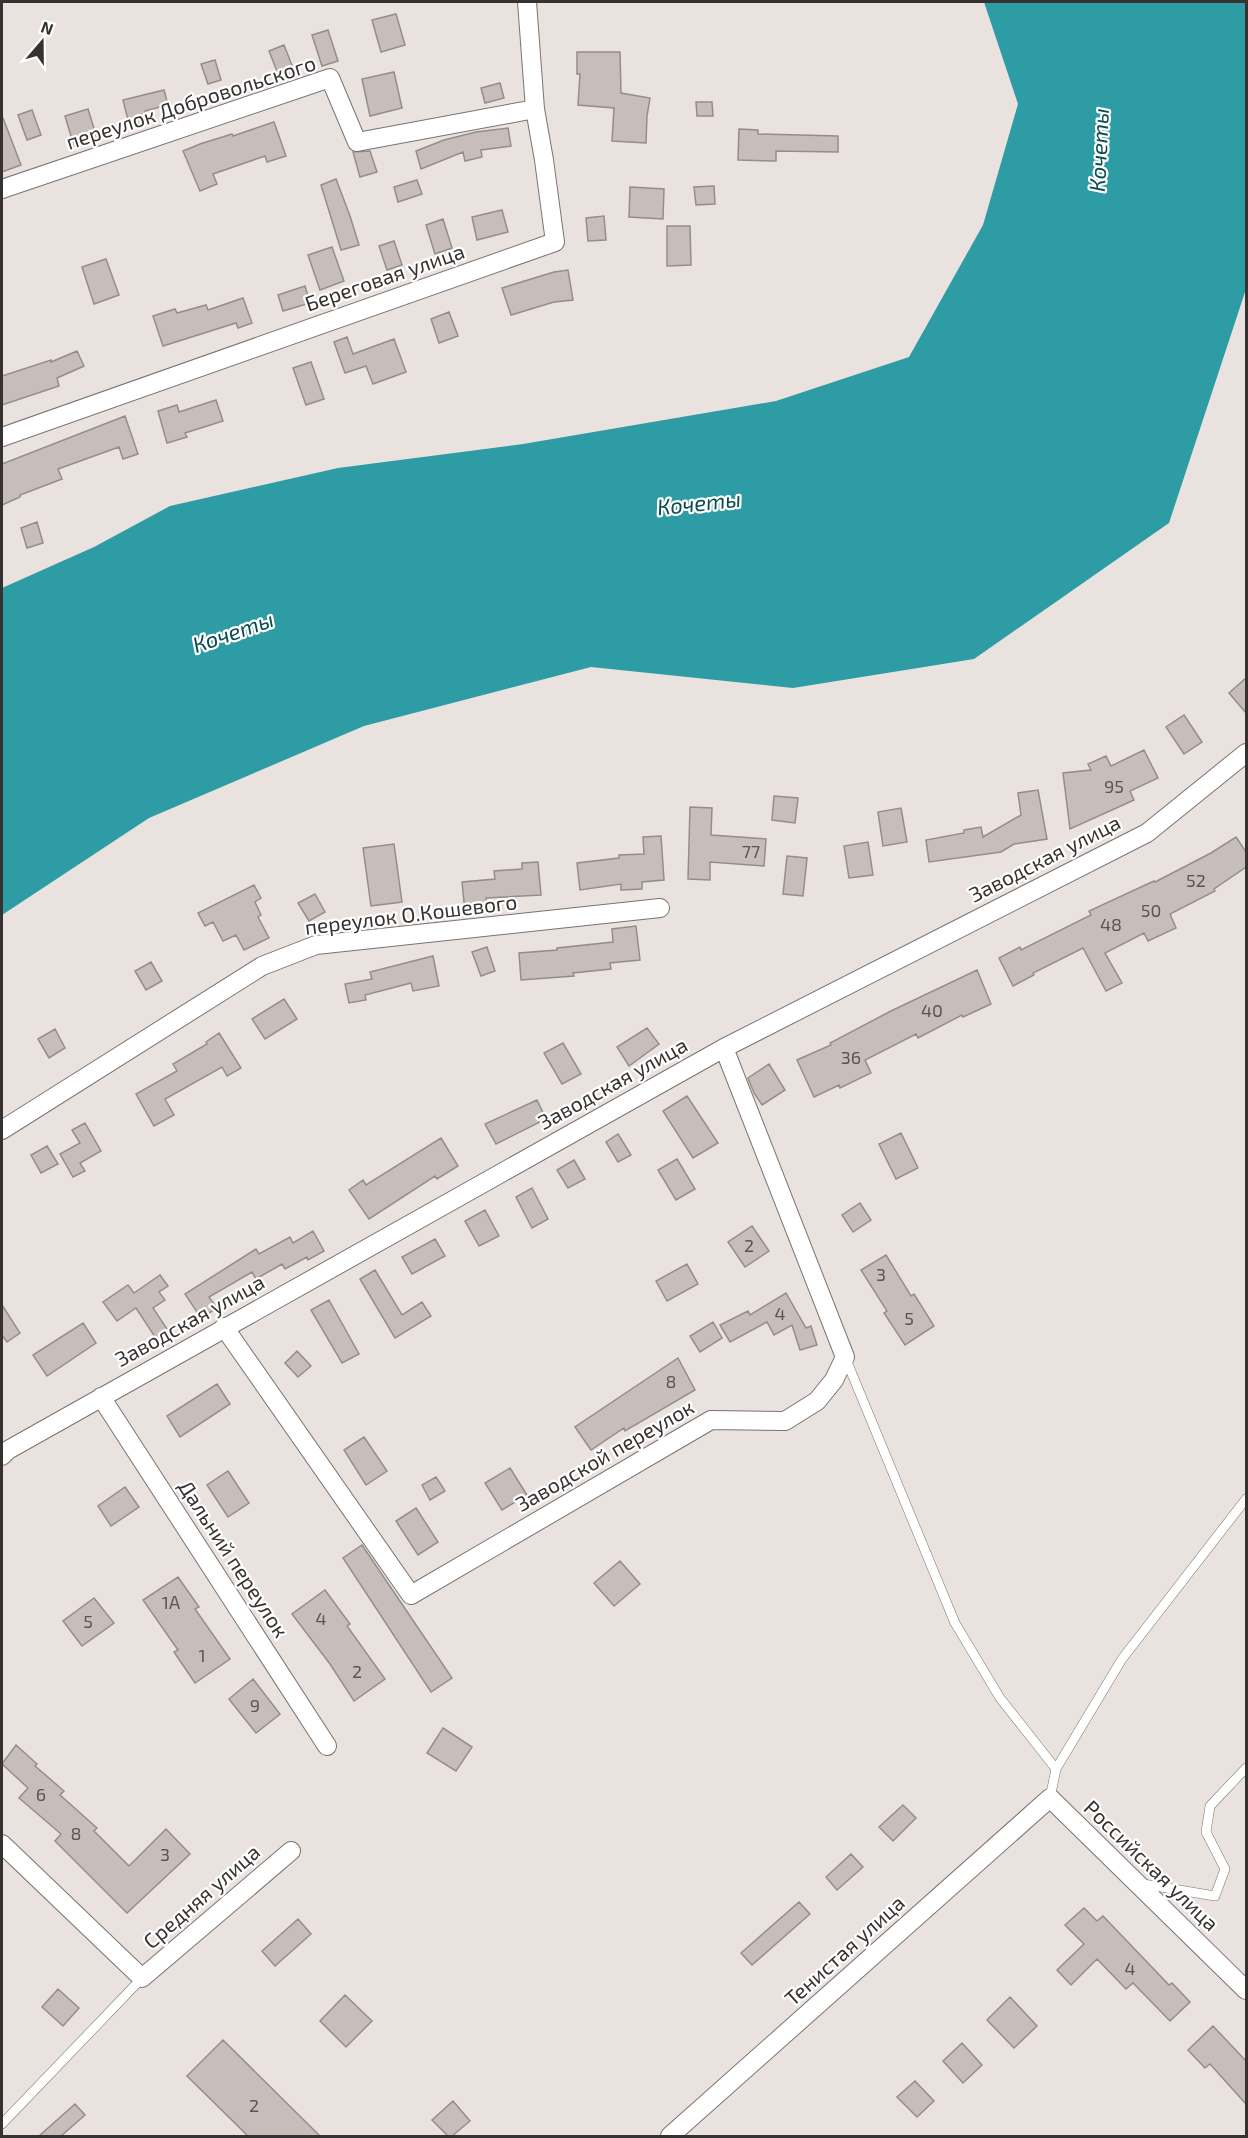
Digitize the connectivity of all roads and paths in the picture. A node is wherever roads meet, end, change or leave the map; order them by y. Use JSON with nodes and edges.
{"nodes":[{"id":1,"x":527,"y":2,"type":"edge"},
{"id":2,"x":535,"y":109,"type":"junction"},
{"id":3,"x":2,"y":189,"type":"edge"},
{"id":4,"x":2,"y":437,"type":"edge"},
{"id":5,"x":1246,"y":753,"type":"edge"},
{"id":6,"x":660,"y":908,"type":"dead end"},
{"id":7,"x":723,"y":1048,"type":"junction"},
{"id":8,"x":2,"y":1130,"type":"edge"},
{"id":9,"x":224,"y":1327,"type":"junction"},
{"id":10,"x":845,"y":1357,"type":"junction"},
{"id":11,"x":101,"y":1397,"type":"junction"},
{"id":12,"x":2,"y":1456,"type":"edge"},
{"id":13,"x":1246,"y":1499,"type":"edge"},
{"id":14,"x":327,"y":1746,"type":"dead end"},
{"id":15,"x":1246,"y":1768,"type":"edge"},
{"id":16,"x":1056,"y":1770,"type":"junction"},
{"id":17,"x":1050,"y":1798,"type":"junction"},
{"id":18,"x":2,"y":1844,"type":"edge"},
{"id":19,"x":291,"y":1851,"type":"dead end"},
{"id":20,"x":1137,"y":1884,"type":"junction"},
{"id":21,"x":142,"y":1978,"type":"junction"},
{"id":22,"x":1246,"y":1990,"type":"edge"},
{"id":23,"x":2,"y":2124,"type":"edge"},
{"id":24,"x":670,"y":2136,"type":"edge"}],
"edges":[{"from":1,"to":2,"type":"street","name":"Береговая улица"},
{"from":2,"to":3,"type":"street","name":"переулок Добровольского"},
{"from":2,"to":4,"type":"street","name":"Береговая улица"},
{"from":5,"to":7,"type":"street","name":"Заводская улица"},
{"from":6,"to":8,"type":"street","name":"переулок О.Кошевого"},
{"from":7,"to":9,"type":"street","name":"Заводская улица"},
{"from":7,"to":10,"type":"street"},
{"from":9,"to":10,"type":"street","name":"Заводской переулок"},
{"from":9,"to":11,"type":"street","name":"Заводская улица"},
{"from":10,"to":16,"type":"lane"},
{"from":11,"to":12,"type":"street","name":"Заводская улица"},
{"from":11,"to":14,"type":"street","name":"Дальний переулок"},
{"from":13,"to":16,"type":"lane"},
{"from":15,"to":20,"type":"lane"},
{"from":16,"to":17,"type":"lane"},
{"from":17,"to":20,"type":"street","name":"Российская улица"},
{"from":17,"to":24,"type":"street","name":"Тенистая улица"},
{"from":18,"to":21,"type":"street"},
{"from":19,"to":21,"type":"street","name":"Средняя улица"},
{"from":20,"to":22,"type":"street","name":"Российская улица"},
{"from":21,"to":23,"type":"lane"}]}
